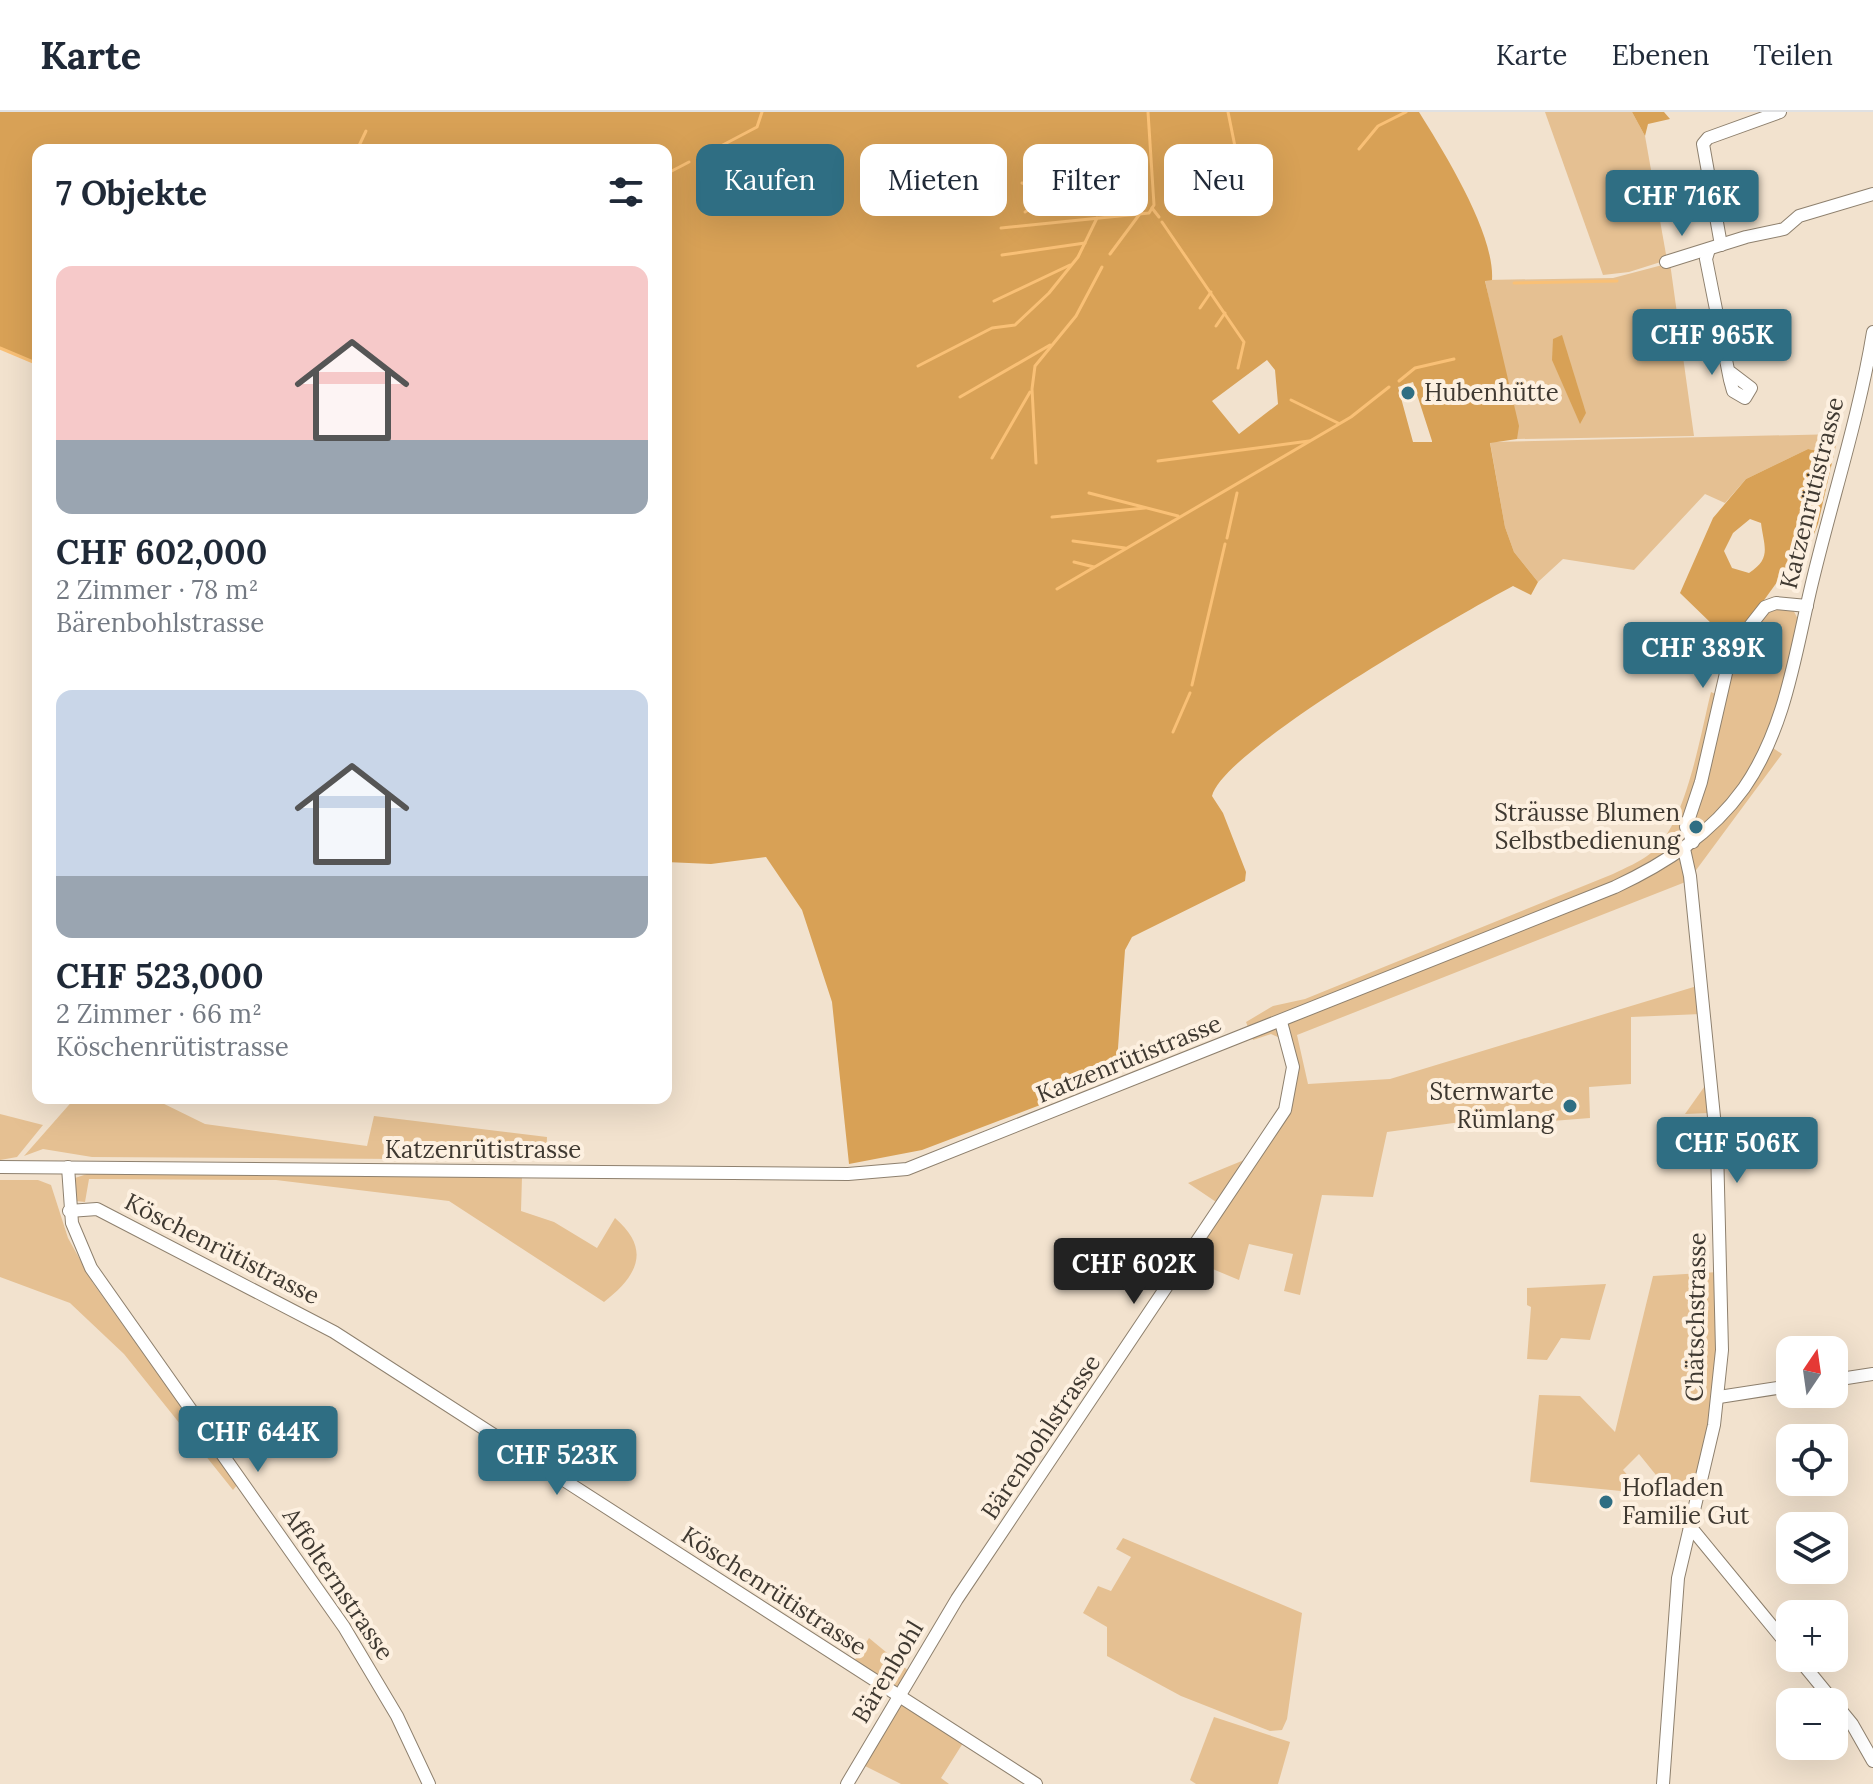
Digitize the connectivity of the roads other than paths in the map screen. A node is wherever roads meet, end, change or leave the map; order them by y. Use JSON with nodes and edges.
{"nodes":[{"id":1,"x":1780,"y":112,"type":"edge"},
{"id":2,"x":1873,"y":194,"type":"edge"},
{"id":3,"x":1715,"y":247,"type":"junction"},
{"id":4,"x":1666,"y":262,"type":"dead end"},
{"id":5,"x":1873,"y":332,"type":"edge"},
{"id":6,"x":1730,"y":372,"type":"dead end"},
{"id":7,"x":1807,"y":606,"type":"junction"},
{"id":8,"x":1689,"y":845,"type":"junction"},
{"id":9,"x":1281,"y":1022,"type":"junction"},
{"id":10,"x":0,"y":1167,"type":"edge"},
{"id":11,"x":68,"y":1167,"type":"junction"},
{"id":12,"x":69,"y":1211,"type":"junction"},
{"id":13,"x":1873,"y":1374,"type":"edge"},
{"id":14,"x":1848,"y":1378,"type":"edge"},
{"id":15,"x":1776,"y":1388,"type":"edge"},
{"id":16,"x":1719,"y":1397,"type":"junction"},
{"id":17,"x":1688,"y":1524,"type":"junction"},
{"id":18,"x":969,"y":1583,"type":"joint"},
{"id":19,"x":1776,"y":1631,"type":"edge"},
{"id":20,"x":1809,"y":1672,"type":"edge"},
{"id":21,"x":898,"y":1698,"type":"junction"},
{"id":22,"x":1873,"y":1761,"type":"edge"},
{"id":23,"x":429,"y":1784,"type":"edge"},
{"id":24,"x":847,"y":1784,"type":"edge"},
{"id":25,"x":1036,"y":1784,"type":"edge"},
{"id":26,"x":1663,"y":1784,"type":"edge"}],
"edges":[{"from":1,"to":3,"type":"street"},
{"from":2,"to":3,"type":"street"},
{"from":3,"to":4,"type":"street"},
{"from":3,"to":6,"type":"street"},
{"from":5,"to":7,"type":"street","name":"Katzenrütistrasse"},
{"from":7,"to":8,"type":"street","name":"Katzenrütistrasse"},
{"from":7,"to":8,"type":"street","name":"Chätschstrasse"},
{"from":8,"to":9,"type":"street","name":"Katzenrütistrasse"},
{"from":8,"to":16,"type":"street","name":"Chätschstrasse"},
{"from":9,"to":11,"type":"street","name":"Katzenrütistrasse"},
{"from":9,"to":18,"type":"street","name":"Bärenbohlstrasse"},
{"from":10,"to":11,"type":"street","name":"Katzenrütistrasse"},
{"from":11,"to":12,"type":"street","name":"Affolternstrasse"},
{"from":12,"to":21,"type":"street","name":"Köschenrütistrasse"},
{"from":12,"to":23,"type":"street","name":"Affolternstrasse"},
{"from":13,"to":14,"type":"street"},
{"from":15,"to":16,"type":"street"},
{"from":16,"to":17,"type":"street","name":"Chätschstrasse"},
{"from":17,"to":19,"type":"street"},
{"from":17,"to":26,"type":"street","name":"Chätschstrasse"},
{"from":18,"to":21,"type":"street","name":"Bärenbohl"},
{"from":20,"to":22,"type":"street"},
{"from":21,"to":24,"type":"street","name":"Bärenbohl"},
{"from":21,"to":25,"type":"street","name":"Köschenrütistrasse"}]}
